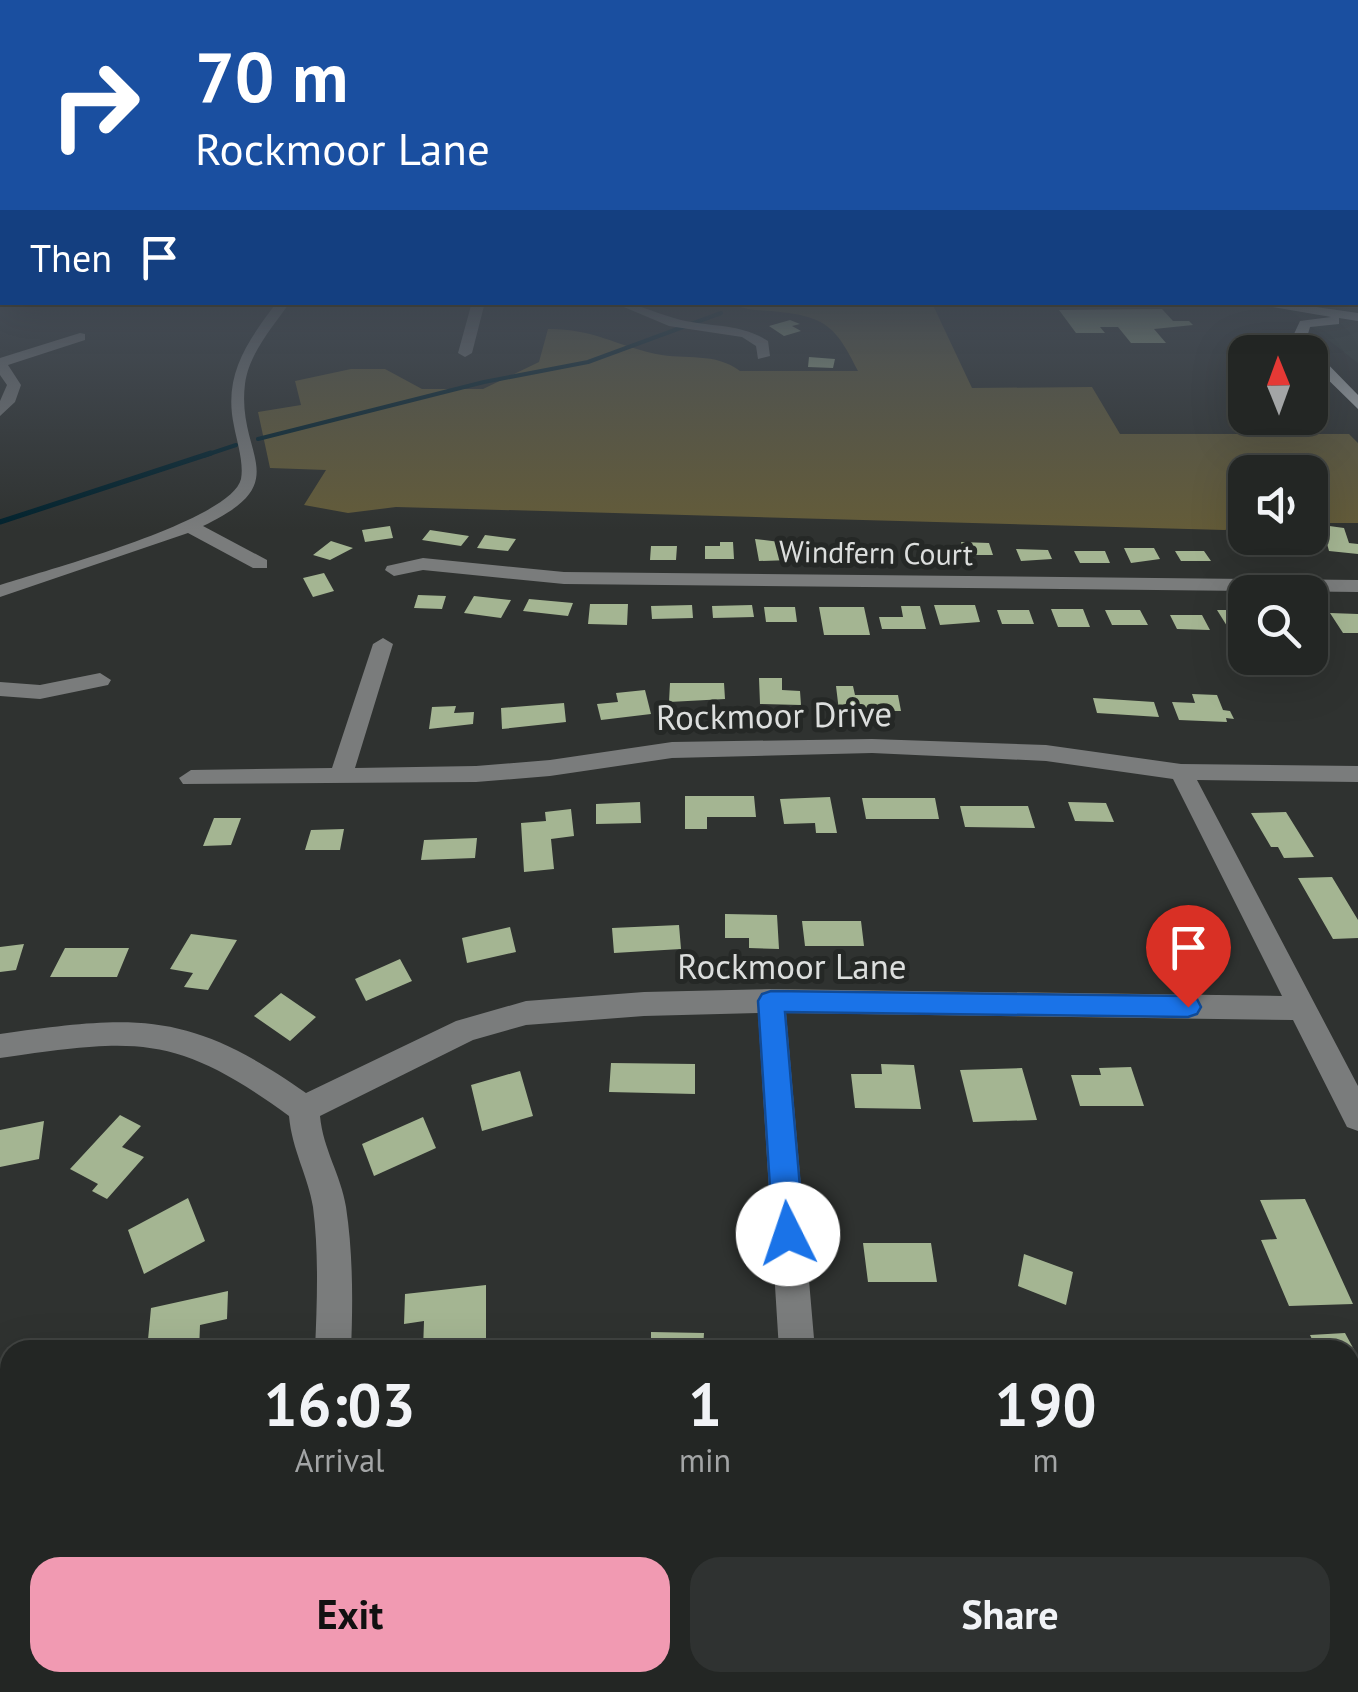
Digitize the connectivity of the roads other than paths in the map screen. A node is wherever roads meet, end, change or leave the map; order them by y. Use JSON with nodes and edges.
{"nodes":[{"id":1,"x":6,"y":372,"type":"edge"},
{"id":2,"x":241,"y":372,"type":"edge"},
{"id":3,"x":1328,"y":373,"type":"edge"},
{"id":4,"x":1358,"y":404,"type":"edge"},
{"id":5,"x":0,"y":412,"type":"edge"},
{"id":6,"x":192,"y":528,"type":"junction"},
{"id":7,"x":260,"y":564,"type":"dead end"},
{"id":8,"x":394,"y":570,"type":"dead end"},
{"id":9,"x":1358,"y":586,"type":"edge"},
{"id":10,"x":0,"y":591,"type":"edge"},
{"id":11,"x":382,"y":644,"type":"dead end"},
{"id":12,"x":100,"y":680,"type":"dead end"},
{"id":13,"x":0,"y":689,"type":"edge"},
{"id":14,"x":1181,"y":772,"type":"junction"},
{"id":15,"x":1358,"y":774,"type":"edge"},
{"id":16,"x":341,"y":776,"type":"junction"},
{"id":17,"x":191,"y":778,"type":"dead end"},
{"id":18,"x":771,"y":1001,"type":"junction"},
{"id":19,"x":1302,"y":1008,"type":"junction"},
{"id":20,"x":0,"y":1046,"type":"edge"},
{"id":21,"x":304,"y":1109,"type":"junction"},
{"id":22,"x":1358,"y":1117,"type":"edge"},
{"id":23,"x":333,"y":1340,"type":"edge"},
{"id":24,"x":797,"y":1340,"type":"edge"}],
"edges":[{"from":1,"to":5,"type":"street"},
{"from":2,"to":6,"type":"street"},
{"from":3,"to":4,"type":"main road"},
{"from":6,"to":7,"type":"street"},
{"from":6,"to":10,"type":"street"},
{"from":8,"to":9,"type":"street","name":"Windfern Court"},
{"from":11,"to":16,"type":"street"},
{"from":12,"to":13,"type":"street"},
{"from":14,"to":15,"type":"street","name":"Rockmoor Drive"},
{"from":14,"to":16,"type":"street","name":"Rockmoor Drive"},
{"from":14,"to":19,"type":"street"},
{"from":16,"to":17,"type":"street","name":"Rockmoor Drive"},
{"from":18,"to":19,"type":"street","name":"Rockmoor Lane"},
{"from":18,"to":21,"type":"street","name":"Rockmoor Lane"},
{"from":18,"to":24,"type":"street"},
{"from":19,"to":22,"type":"street"},
{"from":20,"to":21,"type":"street"},
{"from":21,"to":23,"type":"street"}]}
